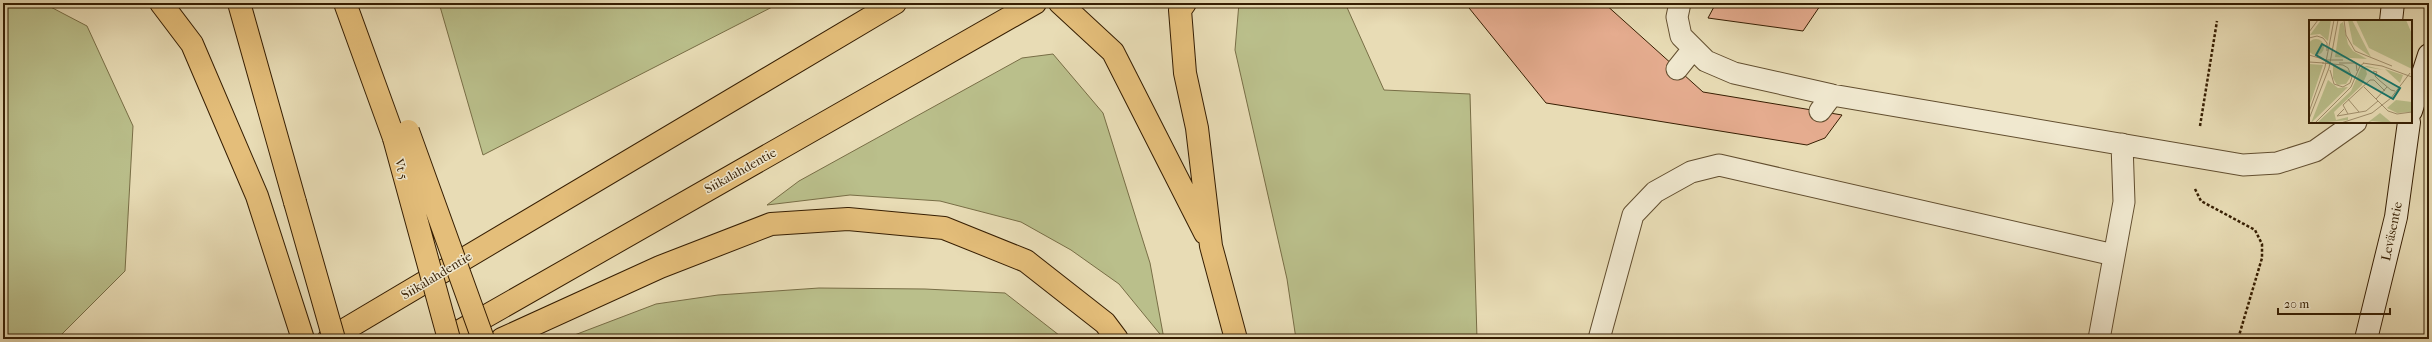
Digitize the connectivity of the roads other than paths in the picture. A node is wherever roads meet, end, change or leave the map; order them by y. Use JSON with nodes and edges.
{"nodes":[{"id":1,"x":161,"y":3,"type":"edge"},
{"id":2,"x":239,"y":3,"type":"edge"},
{"id":3,"x":345,"y":3,"type":"edge"},
{"id":4,"x":351,"y":3,"type":"edge"},
{"id":5,"x":895,"y":3,"type":"edge"},
{"id":6,"x":1035,"y":3,"type":"edge"},
{"id":7,"x":1060,"y":3,"type":"edge"},
{"id":8,"x":1184,"y":3,"type":"edge"},
{"id":9,"x":1680,"y":3,"type":"edge"},
{"id":10,"x":2393,"y":3,"type":"edge"},
{"id":11,"x":2390,"y":20,"type":"edge"},
{"id":12,"x":1693,"y":49,"type":"junction"},
{"id":13,"x":2429,"y":55,"type":"edge"},
{"id":14,"x":1677,"y":69,"type":"dead end"},
{"id":15,"x":2412,"y":108,"type":"edge"},
{"id":16,"x":2355,"y":123,"type":"edge"},
{"id":17,"x":2409,"y":123,"type":"edge"},
{"id":18,"x":401,"y":134,"type":"junction"},
{"id":19,"x":2122,"y":144,"type":"junction"},
{"id":20,"x":1212,"y":246,"type":"junction"},
{"id":21,"x":2114,"y":255,"type":"junction"},
{"id":22,"x":335,"y":336,"type":"edge"},
{"id":23,"x":303,"y":339,"type":"edge"},
{"id":24,"x":320,"y":339,"type":"edge"},
{"id":25,"x":446,"y":339,"type":"edge"},
{"id":26,"x":449,"y":339,"type":"edge"},
{"id":27,"x":483,"y":339,"type":"edge"},
{"id":28,"x":502,"y":339,"type":"edge"},
{"id":29,"x":1117,"y":339,"type":"edge"},
{"id":30,"x":1236,"y":339,"type":"edge"},
{"id":31,"x":1599,"y":339,"type":"edge"},
{"id":32,"x":2099,"y":339,"type":"edge"},
{"id":33,"x":2366,"y":339,"type":"edge"}],
"edges":[{"from":1,"to":23,"type":"main road"},
{"from":2,"to":22,"type":"main road","bridge":true},
{"from":3,"to":18,"type":"main road","name":"Vt 5"},
{"from":4,"to":18,"type":"main road"},
{"from":5,"to":22,"type":"main road","name":"Siikalahdentie"},
{"from":6,"to":25,"type":"main road","name":"Siikalahdentie"},
{"from":7,"to":20,"type":"main road"},
{"from":8,"to":20,"type":"main road"},
{"from":9,"to":12,"type":"lane"},
{"from":10,"to":11,"type":"main road"},
{"from":12,"to":14,"type":"lane"},
{"from":12,"to":19,"type":"lane"},
{"from":13,"to":15,"type":"main road"},
{"from":16,"to":19,"type":"lane"},
{"from":17,"to":33,"type":"main road","name":"Leväsentie"},
{"from":18,"to":26,"type":"main road","name":"Vt 5","bridge":true},
{"from":18,"to":27,"type":"main road","bridge":true},
{"from":19,"to":21,"type":"lane"},
{"from":20,"to":30,"type":"main road"},
{"from":21,"to":31,"type":"lane"},
{"from":21,"to":32,"type":"lane"},
{"from":22,"to":24,"type":"main road","name":"Siikalahdentie"},
{"from":28,"to":29,"type":"main road"}]}
